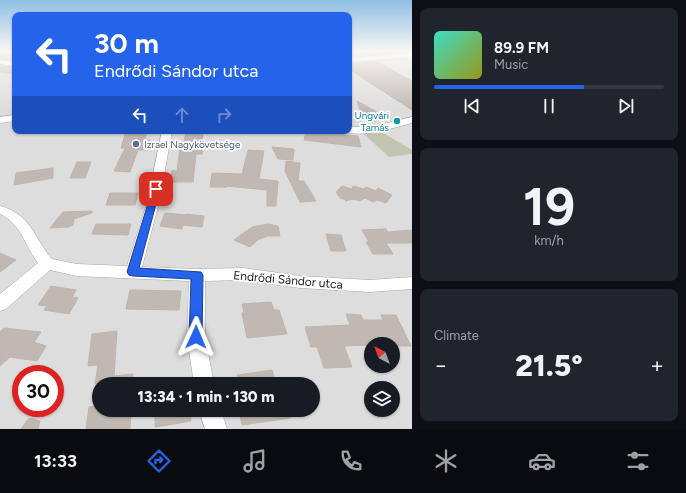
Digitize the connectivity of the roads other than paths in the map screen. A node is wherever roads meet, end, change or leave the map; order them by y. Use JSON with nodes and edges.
{"nodes":[{"id":1,"x":12,"y":118,"type":"edge"},
{"id":2,"x":0,"y":120,"type":"edge"},
{"id":3,"x":412,"y":120,"type":"edge"},
{"id":4,"x":352,"y":130,"type":"edge"},
{"id":5,"x":166,"y":134,"type":"edge"},
{"id":6,"x":0,"y":210,"type":"edge"},
{"id":7,"x":47,"y":264,"type":"junction"},
{"id":8,"x":133,"y":272,"type":"junction"},
{"id":9,"x":197,"y":275,"type":"junction"},
{"id":10,"x":412,"y":283,"type":"edge"},
{"id":11,"x":0,"y":304,"type":"edge"},
{"id":12,"x":203,"y":377,"type":"edge"},
{"id":13,"x":212,"y":417,"type":"edge"},
{"id":14,"x":216,"y":429,"type":"edge"}],
"edges":[{"from":1,"to":2,"type":"street"},
{"from":3,"to":4,"type":"street"},
{"from":5,"to":8,"type":"street"},
{"from":6,"to":7,"type":"street"},
{"from":7,"to":8,"type":"street","name":"Endrődi Sándor utca"},
{"from":7,"to":11,"type":"street"},
{"from":8,"to":9,"type":"street","name":"Endrődi Sándor utca"},
{"from":9,"to":10,"type":"street","name":"Endrődi Sándor utca"},
{"from":9,"to":12,"type":"street"},
{"from":13,"to":14,"type":"street"}]}
